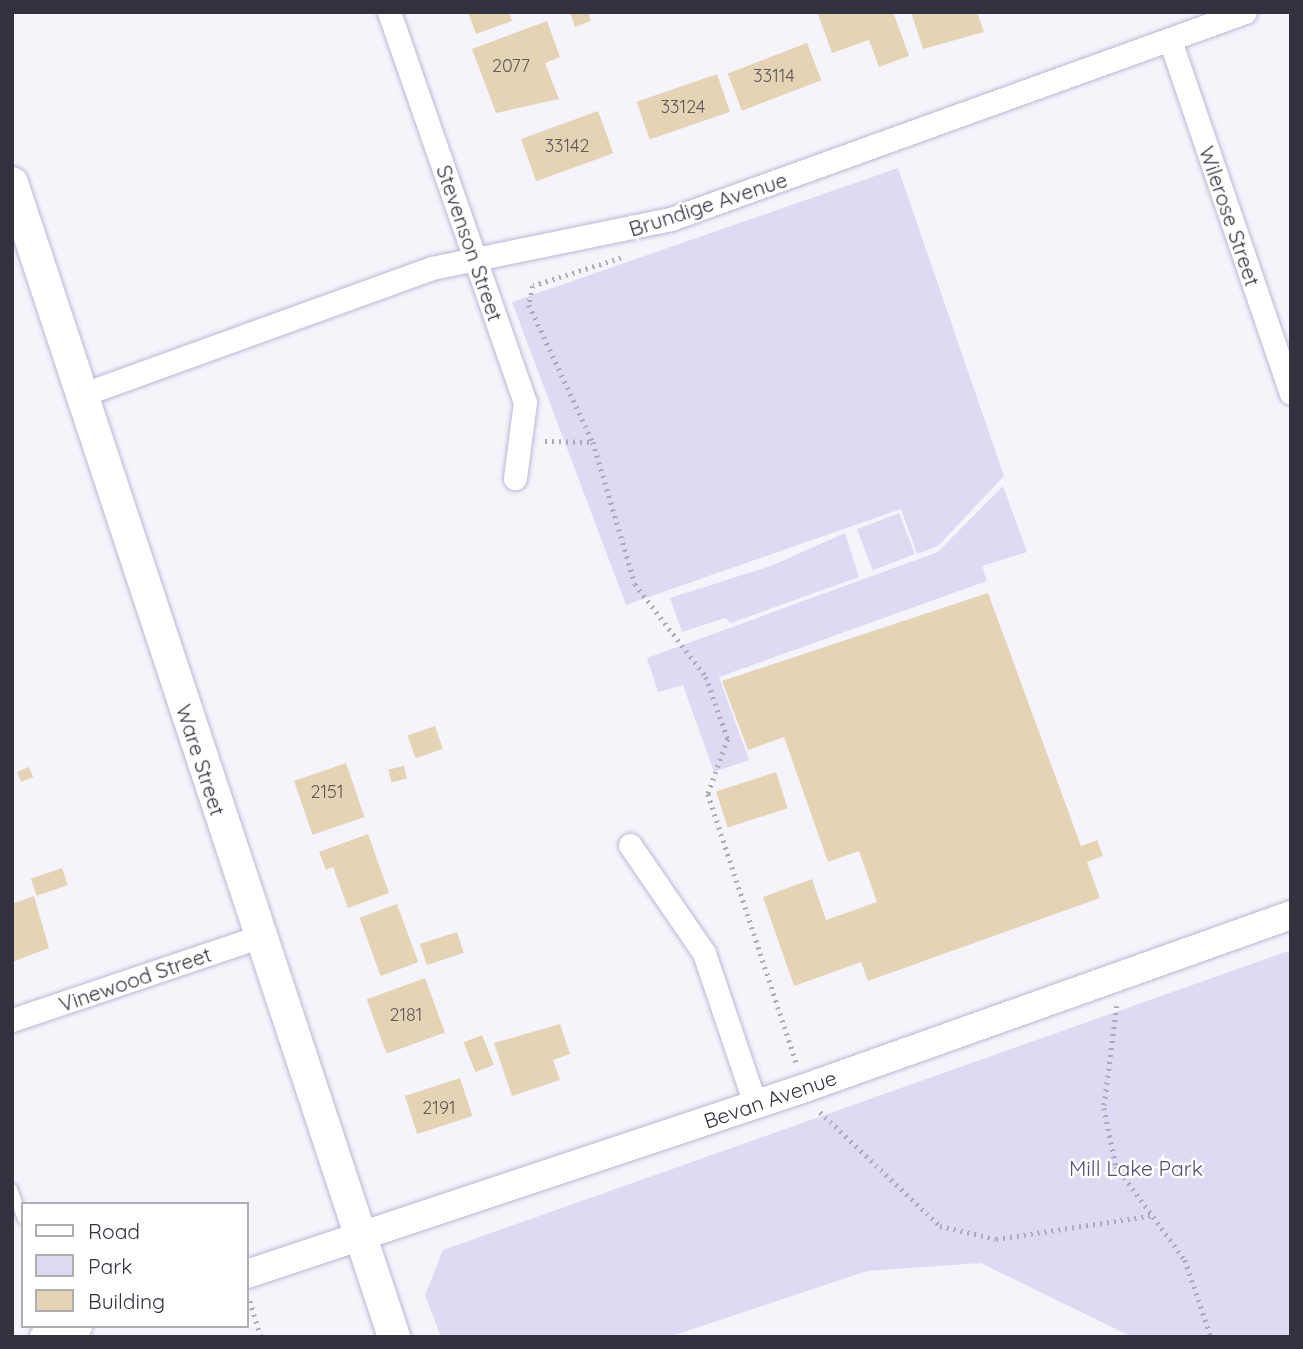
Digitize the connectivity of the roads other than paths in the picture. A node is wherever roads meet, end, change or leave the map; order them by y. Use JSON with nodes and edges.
{"nodes":[{"id":1,"x":388,"y":12,"type":"edge"},
{"id":2,"x":1245,"y":12,"type":"edge"},
{"id":3,"x":1195,"y":21,"type":"edge"},
{"id":4,"x":1170,"y":40,"type":"junction"},
{"id":5,"x":12,"y":183,"type":"edge"},
{"id":6,"x":475,"y":256,"type":"junction"},
{"id":7,"x":1291,"y":393,"type":"edge"},
{"id":8,"x":83,"y":394,"type":"junction"},
{"id":9,"x":515,"y":478,"type":"dead end"},
{"id":10,"x":630,"y":845,"type":"dead end"},
{"id":11,"x":1291,"y":915,"type":"edge"},
{"id":12,"x":258,"y":937,"type":"junction"},
{"id":13,"x":12,"y":1020,"type":"edge"},
{"id":14,"x":755,"y":1104,"type":"junction"},
{"id":15,"x":12,"y":1189,"type":"edge"},
{"id":16,"x":21,"y":1214,"type":"edge"},
{"id":17,"x":361,"y":1238,"type":"junction"},
{"id":18,"x":248,"y":1274,"type":"edge"},
{"id":19,"x":72,"y":1328,"type":"edge"},
{"id":20,"x":44,"y":1337,"type":"edge"},
{"id":21,"x":394,"y":1337,"type":"edge"}],
"edges":[{"from":1,"to":6,"type":"street","name":"Stevenson Street"},
{"from":2,"to":3,"type":"street","name":"Brundige Avenue"},
{"from":3,"to":4,"type":"street","name":"Brundige Avenue"},
{"from":4,"to":6,"type":"street","name":"Brundige Avenue"},
{"from":4,"to":7,"type":"street","name":"Wilerose Street"},
{"from":5,"to":8,"type":"main road","name":"Ware Street"},
{"from":6,"to":8,"type":"street","name":"Brundige Avenue"},
{"from":6,"to":9,"type":"street","name":"Stevenson Street"},
{"from":8,"to":12,"type":"main road","name":"Ware Street"},
{"from":10,"to":14,"type":"street"},
{"from":11,"to":14,"type":"street","name":"Bevan Avenue"},
{"from":12,"to":13,"type":"street","name":"Vinewood Street"},
{"from":12,"to":17,"type":"main road","name":"Ware Street"},
{"from":14,"to":17,"type":"street","name":"Bevan Avenue"},
{"from":15,"to":16,"type":"lane"},
{"from":17,"to":18,"type":"street","name":"Bevan Avenue"},
{"from":17,"to":21,"type":"main road","name":"Ware Street"},
{"from":19,"to":20,"type":"street"}]}
